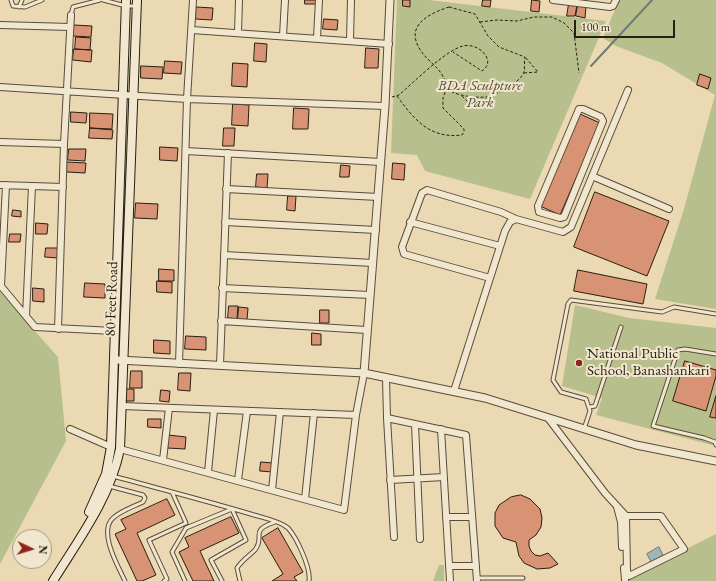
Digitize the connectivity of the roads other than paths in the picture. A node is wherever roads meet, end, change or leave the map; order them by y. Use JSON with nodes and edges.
{"nodes":[{"id":1,"x":11,"y":0,"type":"edge"},
{"id":2,"x":22,"y":0,"type":"edge"},
{"id":3,"x":42,"y":0,"type":"edge"},
{"id":4,"x":100,"y":0,"type":"edge"},
{"id":5,"x":103,"y":0,"type":"edge"},
{"id":6,"x":193,"y":0,"type":"edge"},
{"id":7,"x":239,"y":0,"type":"edge"},
{"id":8,"x":285,"y":0,"type":"edge"},
{"id":9,"x":319,"y":0,"type":"edge"},
{"id":10,"x":351,"y":0,"type":"edge"},
{"id":11,"x":390,"y":0,"type":"edge"},
{"id":12,"x":553,"y":0,"type":"edge"},
{"id":13,"x":616,"y":0,"type":"edge"},
{"id":14,"x":126,"y":3,"type":"edge"},
{"id":15,"x":137,"y":3,"type":"edge"},
{"id":16,"x":19,"y":7,"type":"junction"},
{"id":17,"x":71,"y":15,"type":"joint"},
{"id":18,"x":0,"y":25,"type":"edge"},
{"id":19,"x":70,"y":27,"type":"junction"},
{"id":20,"x":192,"y":30,"type":"junction"},
{"id":21,"x":238,"y":33,"type":"junction"},
{"id":22,"x":283,"y":36,"type":"junction"},
{"id":23,"x":317,"y":38,"type":"junction"},
{"id":24,"x":350,"y":40,"type":"junction"},
{"id":25,"x":389,"y":44,"type":"junction"},
{"id":26,"x":0,"y":87,"type":"edge"},
{"id":27,"x":67,"y":90,"type":"junction"},
{"id":28,"x":628,"y":90,"type":"dead end"},
{"id":29,"x":123,"y":94,"type":"junction"},
{"id":30,"x":134,"y":95,"type":"junction"},
{"id":31,"x":187,"y":99,"type":"junction"},
{"id":32,"x":386,"y":102,"type":"junction"},
{"id":33,"x":0,"y":142,"type":"edge"},
{"id":34,"x":64,"y":144,"type":"junction"},
{"id":35,"x":186,"y":151,"type":"junction"},
{"id":36,"x":591,"y":151,"type":"junction"},
{"id":37,"x":228,"y":153,"type":"junction"},
{"id":38,"x":600,"y":155,"type":"junction"},
{"id":39,"x":381,"y":162,"type":"junction"},
{"id":40,"x":592,"y":176,"type":"junction"},
{"id":41,"x":3,"y":185,"type":"edge"},
{"id":42,"x":32,"y":186,"type":"junction"},
{"id":43,"x":63,"y":187,"type":"junction"},
{"id":44,"x":226,"y":189,"type":"junction"},
{"id":45,"x":378,"y":197,"type":"junction"},
{"id":46,"x":669,"y":209,"type":"dead end"},
{"id":47,"x":516,"y":219,"type":"junction"},
{"id":48,"x":225,"y":222,"type":"junction"},
{"id":49,"x":410,"y":222,"type":"junction"},
{"id":50,"x":376,"y":230,"type":"junction"},
{"id":51,"x":500,"y":246,"type":"junction"},
{"id":52,"x":224,"y":255,"type":"junction"},
{"id":53,"x":373,"y":263,"type":"junction"},
{"id":54,"x":490,"y":278,"type":"junction"},
{"id":55,"x":0,"y":285,"type":"edge"},
{"id":56,"x":222,"y":288,"type":"junction"},
{"id":57,"x":370,"y":295,"type":"junction"},
{"id":58,"x":716,"y":314,"type":"edge"},
{"id":59,"x":26,"y":316,"type":"junction"},
{"id":60,"x":221,"y":321,"type":"junction"},
{"id":61,"x":621,"y":327,"type":"dead end"},
{"id":62,"x":58,"y":329,"type":"junction"},
{"id":63,"x":367,"y":330,"type":"junction"},
{"id":64,"x":114,"y":331,"type":"junction"},
{"id":65,"x":716,"y":354,"type":"edge"},
{"id":66,"x":113,"y":360,"type":"junction"},
{"id":67,"x":124,"y":360,"type":"junction"},
{"id":68,"x":179,"y":364,"type":"junction"},
{"id":69,"x":220,"y":365,"type":"junction"},
{"id":70,"x":364,"y":373,"type":"junction"},
{"id":71,"x":382,"y":377,"type":"junction"},
{"id":72,"x":454,"y":391,"type":"junction"},
{"id":73,"x":122,"y":406,"type":"junction"},
{"id":74,"x":590,"y":407,"type":"junction"},
{"id":75,"x":168,"y":408,"type":"junction"},
{"id":76,"x":214,"y":410,"type":"junction"},
{"id":77,"x":247,"y":411,"type":"junction"},
{"id":78,"x":280,"y":412,"type":"junction"},
{"id":79,"x":314,"y":413,"type":"junction"},
{"id":80,"x":356,"y":415,"type":"junction"},
{"id":81,"x":387,"y":418,"type":"junction"},
{"id":82,"x":548,"y":418,"type":"junction"},
{"id":83,"x":415,"y":424,"type":"junction"},
{"id":84,"x":441,"y":429,"type":"junction"},
{"id":85,"x":584,"y":429,"type":"junction"},
{"id":86,"x":70,"y":430,"type":"dead end"},
{"id":87,"x":716,"y":444,"type":"edge"},
{"id":88,"x":111,"y":446,"type":"junction"},
{"id":89,"x":120,"y":449,"type":"junction"},
{"id":90,"x":163,"y":460,"type":"junction"},
{"id":91,"x":716,"y":461,"type":"edge"},
{"id":92,"x":208,"y":472,"type":"junction"},
{"id":93,"x":113,"y":476,"type":"junction"},
{"id":94,"x":444,"y":477,"type":"junction"},
{"id":95,"x":417,"y":479,"type":"junction"},
{"id":96,"x":238,"y":480,"type":"junction"},
{"id":97,"x":390,"y":480,"type":"junction"},
{"id":98,"x":109,"y":486,"type":"junction"},
{"id":99,"x":272,"y":490,"type":"junction"},
{"id":100,"x":172,"y":492,"type":"junction"},
{"id":101,"x":305,"y":499,"type":"junction"},
{"id":102,"x":617,"y":507,"type":"junction"},
{"id":103,"x":232,"y":509,"type":"junction"},
{"id":104,"x":626,"y":516,"type":"junction"},
{"id":105,"x":446,"y":517,"type":"junction"},
{"id":106,"x":472,"y":517,"type":"junction"},
{"id":107,"x":276,"y":522,"type":"junction"},
{"id":108,"x":394,"y":537,"type":"dead end"},
{"id":109,"x":420,"y":539,"type":"dead end"},
{"id":110,"x":67,"y":553,"type":"junction"},
{"id":111,"x":449,"y":566,"type":"junction"},
{"id":112,"x":476,"y":566,"type":"junction"},
{"id":113,"x":523,"y":578,"type":"dead end"},
{"id":114,"x":477,"y":579,"type":"edge"},
{"id":115,"x":625,"y":580,"type":"edge"},
{"id":116,"x":47,"y":581,"type":"edge"},
{"id":117,"x":53,"y":581,"type":"edge"},
{"id":118,"x":125,"y":581,"type":"edge"},
{"id":119,"x":164,"y":581,"type":"edge"},
{"id":120,"x":185,"y":581,"type":"edge"},
{"id":121,"x":222,"y":581,"type":"edge"},
{"id":122,"x":240,"y":581,"type":"edge"},
{"id":123,"x":309,"y":581,"type":"edge"},
{"id":124,"x":450,"y":581,"type":"edge"}],
"edges":[{"from":1,"to":16,"type":"lane"},
{"from":2,"to":16,"type":"lane"},
{"from":3,"to":16,"type":"lane"},
{"from":4,"to":17,"type":"lane"},
{"from":5,"to":14,"type":"lane"},
{"from":6,"to":20,"type":"street"},
{"from":7,"to":21,"type":"street"},
{"from":8,"to":22,"type":"street"},
{"from":9,"to":23,"type":"street"},
{"from":10,"to":24,"type":"street"},
{"from":11,"to":25,"type":"street"},
{"from":12,"to":13,"type":"street"},
{"from":14,"to":15,"type":"lane"},
{"from":14,"to":29,"type":"main road","name":"80 Feet Road"},
{"from":15,"to":30,"type":"main road","name":"80 Feet Road"},
{"from":17,"to":19,"type":"street"},
{"from":18,"to":19,"type":"street"},
{"from":19,"to":27,"type":"street"},
{"from":20,"to":21,"type":"street"},
{"from":20,"to":31,"type":"street"},
{"from":21,"to":22,"type":"street"},
{"from":22,"to":23,"type":"street"},
{"from":23,"to":24,"type":"street"},
{"from":24,"to":25,"type":"street"},
{"from":25,"to":32,"type":"street"},
{"from":26,"to":27,"type":"street"},
{"from":27,"to":29,"type":"street"},
{"from":27,"to":34,"type":"street"},
{"from":28,"to":38,"type":"street"},
{"from":29,"to":30,"type":"street"},
{"from":29,"to":64,"type":"main road","name":"80 Feet Road"},
{"from":30,"to":31,"type":"street"},
{"from":30,"to":67,"type":"main road","name":"80 Feet Road"},
{"from":31,"to":32,"type":"street"},
{"from":31,"to":35,"type":"street"},
{"from":32,"to":39,"type":"street"},
{"from":33,"to":34,"type":"street"},
{"from":34,"to":43,"type":"street"},
{"from":35,"to":37,"type":"street"},
{"from":35,"to":68,"type":"street"},
{"from":36,"to":36,"type":"street"},
{"from":36,"to":38,"type":"street"},
{"from":37,"to":39,"type":"street"},
{"from":37,"to":44,"type":"street"},
{"from":38,"to":40,"type":"street"},
{"from":39,"to":45,"type":"street"},
{"from":40,"to":46,"type":"street"},
{"from":40,"to":47,"type":"street"},
{"from":41,"to":42,"type":"street"},
{"from":41,"to":55,"type":"street"},
{"from":42,"to":43,"type":"street"},
{"from":42,"to":59,"type":"street"},
{"from":43,"to":62,"type":"street"},
{"from":44,"to":45,"type":"street"},
{"from":44,"to":48,"type":"street"},
{"from":45,"to":50,"type":"street"},
{"from":47,"to":49,"type":"street"},
{"from":47,"to":51,"type":"street"},
{"from":48,"to":50,"type":"street"},
{"from":48,"to":52,"type":"street"},
{"from":49,"to":51,"type":"street"},
{"from":49,"to":54,"type":"street"},
{"from":50,"to":53,"type":"street"},
{"from":51,"to":54,"type":"street"},
{"from":52,"to":53,"type":"street"},
{"from":52,"to":56,"type":"street"},
{"from":53,"to":57,"type":"street"},
{"from":54,"to":72,"type":"street"},
{"from":55,"to":59,"type":"street"},
{"from":56,"to":57,"type":"street"},
{"from":56,"to":60,"type":"street"},
{"from":57,"to":63,"type":"street"},
{"from":58,"to":74,"type":"lane"},
{"from":59,"to":62,"type":"street"},
{"from":60,"to":63,"type":"street"},
{"from":60,"to":69,"type":"street"},
{"from":61,"to":74,"type":"lane"},
{"from":62,"to":64,"type":"street"},
{"from":63,"to":70,"type":"street"},
{"from":64,"to":66,"type":"main road","name":"80 Feet Road"},
{"from":65,"to":87,"type":"lane"},
{"from":66,"to":67,"type":"street"},
{"from":66,"to":88,"type":"main road","name":"80 Feet Road"},
{"from":67,"to":68,"type":"street"},
{"from":67,"to":73,"type":"main road","name":"80 Feet Road"},
{"from":68,"to":69,"type":"street"},
{"from":69,"to":70,"type":"street"},
{"from":70,"to":71,"type":"street"},
{"from":70,"to":80,"type":"street"},
{"from":71,"to":72,"type":"street"},
{"from":71,"to":81,"type":"street"},
{"from":72,"to":82,"type":"street"},
{"from":73,"to":75,"type":"street"},
{"from":73,"to":89,"type":"main road","name":"80 Feet Road"},
{"from":74,"to":85,"type":"lane"},
{"from":75,"to":76,"type":"street"},
{"from":75,"to":90,"type":"street"},
{"from":76,"to":77,"type":"street"},
{"from":76,"to":92,"type":"street"},
{"from":77,"to":78,"type":"street"},
{"from":77,"to":96,"type":"street"},
{"from":78,"to":79,"type":"street"},
{"from":78,"to":99,"type":"street"},
{"from":79,"to":80,"type":"street"},
{"from":79,"to":101,"type":"street"},
{"from":80,"to":101,"type":"street"},
{"from":81,"to":83,"type":"street"},
{"from":81,"to":97,"type":"street"},
{"from":82,"to":85,"type":"street"},
{"from":82,"to":102,"type":"street"},
{"from":83,"to":84,"type":"street"},
{"from":83,"to":95,"type":"street"},
{"from":84,"to":94,"type":"street"},
{"from":84,"to":106,"type":"street"},
{"from":85,"to":91,"type":"street"},
{"from":86,"to":88,"type":"street"},
{"from":88,"to":110,"type":"main road","name":"80 Feet Road"},
{"from":89,"to":90,"type":"street"},
{"from":89,"to":93,"type":"main road","name":"80 Feet Road"},
{"from":90,"to":92,"type":"street"},
{"from":92,"to":96,"type":"street"},
{"from":93,"to":98,"type":"main road","name":"80 Feet Road"},
{"from":93,"to":100,"type":"lane"},
{"from":94,"to":95,"type":"street"},
{"from":94,"to":105,"type":"street"},
{"from":95,"to":97,"type":"street"},
{"from":95,"to":109,"type":"street"},
{"from":96,"to":99,"type":"street"},
{"from":97,"to":108,"type":"street"},
{"from":98,"to":110,"type":"main road","name":"80 Feet Road"},
{"from":98,"to":118,"type":"lane"},
{"from":99,"to":101,"type":"street"},
{"from":100,"to":103,"type":"lane"},
{"from":100,"to":119,"type":"lane"},
{"from":102,"to":104,"type":"street"},
{"from":102,"to":115,"type":"street"},
{"from":103,"to":107,"type":"lane"},
{"from":103,"to":120,"type":"lane"},
{"from":103,"to":121,"type":"lane"},
{"from":104,"to":104,"type":"street"},
{"from":105,"to":106,"type":"street"},
{"from":105,"to":111,"type":"street"},
{"from":106,"to":112,"type":"street"},
{"from":107,"to":122,"type":"lane"},
{"from":107,"to":123,"type":"lane"},
{"from":110,"to":116,"type":"main road","name":"80 Feet Road"},
{"from":110,"to":117,"type":"main road","name":"80 Feet Road"},
{"from":111,"to":112,"type":"street"},
{"from":111,"to":124,"type":"street"},
{"from":112,"to":114,"type":"street"},
{"from":113,"to":114,"type":"lane"}]}
